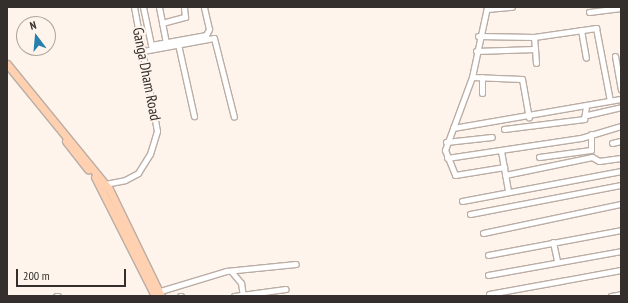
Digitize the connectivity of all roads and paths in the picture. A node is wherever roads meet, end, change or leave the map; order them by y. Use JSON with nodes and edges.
{"nodes":[{"id":1,"x":134,"y":7,"type":"edge"},
{"id":2,"x":143,"y":7,"type":"edge"},
{"id":3,"x":159,"y":7,"type":"edge"},
{"id":4,"x":184,"y":7,"type":"edge"},
{"id":5,"x":204,"y":7,"type":"edge"},
{"id":6,"x":512,"y":7,"type":"edge"},
{"id":7,"x":487,"y":8,"type":"edge"},
{"id":8,"x":621,"y":9,"type":"edge"},
{"id":9,"x":589,"y":12,"type":"dead end"},
{"id":10,"x":162,"y":23,"type":"junction"},
{"id":11,"x":582,"y":30,"type":"junction"},
{"id":12,"x":478,"y":36,"type":"junction"},
{"id":13,"x":534,"y":36,"type":"junction"},
{"id":14,"x":166,"y":42,"type":"junction"},
{"id":15,"x":178,"y":44,"type":"junction"},
{"id":16,"x":535,"y":49,"type":"junction"},
{"id":17,"x":143,"y":51,"type":"junction"},
{"id":18,"x":476,"y":51,"type":"junction"},
{"id":19,"x":615,"y":56,"type":"dead end"},
{"id":20,"x":586,"y":58,"type":"dead end"},
{"id":21,"x":536,"y":63,"type":"dead end"},
{"id":22,"x":7,"y":64,"type":"edge"},
{"id":23,"x":7,"y":70,"type":"edge"},
{"id":24,"x":472,"y":77,"type":"junction"},
{"id":25,"x":482,"y":77,"type":"junction"},
{"id":26,"x":621,"y":89,"type":"edge"},
{"id":27,"x":482,"y":93,"type":"dead end"},
{"id":28,"x":621,"y":99,"type":"edge"},
{"id":29,"x":610,"y":101,"type":"junction"},
{"id":30,"x":586,"y":106,"type":"junction"},
{"id":31,"x":620,"y":107,"type":"edge"},
{"id":32,"x":587,"y":115,"type":"junction"},
{"id":33,"x":194,"y":116,"type":"dead end"},
{"id":34,"x":234,"y":117,"type":"dead end"},
{"id":35,"x":529,"y":117,"type":"junction"},
{"id":36,"x":621,"y":126,"type":"edge"},
{"id":37,"x":453,"y":128,"type":"junction"},
{"id":38,"x":504,"y":129,"type":"dead end"},
{"id":39,"x":591,"y":134,"type":"junction"},
{"id":40,"x":492,"y":137,"type":"dead end"},
{"id":41,"x":446,"y":142,"type":"junction"},
{"id":42,"x":621,"y":142,"type":"edge"},
{"id":43,"x":612,"y":143,"type":"dead end"},
{"id":44,"x":501,"y":151,"type":"junction"},
{"id":45,"x":539,"y":157,"type":"dead end"},
{"id":46,"x":447,"y":158,"type":"junction"},
{"id":47,"x":621,"y":158,"type":"edge"},
{"id":48,"x":504,"y":167,"type":"junction"},
{"id":49,"x":621,"y":171,"type":"edge"},
{"id":50,"x":505,"y":175,"type":"junction"},
{"id":51,"x":103,"y":185,"type":"junction"},
{"id":52,"x":621,"y":185,"type":"edge"},
{"id":53,"x":508,"y":190,"type":"junction"},
{"id":54,"x":462,"y":201,"type":"dead end"},
{"id":55,"x":621,"y":204,"type":"edge"},
{"id":56,"x":470,"y":214,"type":"dead end"},
{"id":57,"x":621,"y":230,"type":"edge"},
{"id":58,"x":483,"y":233,"type":"dead end"},
{"id":59,"x":553,"y":242,"type":"junction"},
{"id":60,"x":621,"y":251,"type":"edge"},
{"id":61,"x":488,"y":255,"type":"dead end"},
{"id":62,"x":557,"y":261,"type":"junction"},
{"id":63,"x":296,"y":264,"type":"dead end"},
{"id":64,"x":231,"y":270,"type":"junction"},
{"id":65,"x":621,"y":270,"type":"edge"},
{"id":66,"x":488,"y":275,"type":"dead end"},
{"id":67,"x":286,"y":289,"type":"dead end"},
{"id":68,"x":157,"y":294,"type":"edge"},
{"id":69,"x":489,"y":294,"type":"dead end"},
{"id":70,"x":621,"y":294,"type":"edge"},
{"id":71,"x":243,"y":295,"type":"junction"},
{"id":72,"x":234,"y":296,"type":"edge"},
{"id":73,"x":611,"y":296,"type":"edge"}],
"edges":[{"from":1,"to":17,"type":"street","name":"Ganga Dham Road"},
{"from":2,"to":14,"type":"street"},
{"from":3,"to":10,"type":"street"},
{"from":4,"to":10,"type":"street"},
{"from":5,"to":14,"type":"street"},
{"from":6,"to":7,"type":"street"},
{"from":7,"to":12,"type":"street"},
{"from":8,"to":9,"type":"street"},
{"from":10,"to":14,"type":"street"},
{"from":11,"to":13,"type":"street"},
{"from":11,"to":20,"type":"street"},
{"from":11,"to":29,"type":"street"},
{"from":12,"to":13,"type":"street"},
{"from":12,"to":18,"type":"street"},
{"from":13,"to":16,"type":"street"},
{"from":15,"to":17,"type":"street"},
{"from":15,"to":33,"type":"street"},
{"from":15,"to":34,"type":"street"},
{"from":16,"to":18,"type":"street"},
{"from":16,"to":21,"type":"street"},
{"from":17,"to":51,"type":"street","name":"Ganga Dham Road"},
{"from":18,"to":24,"type":"street"},
{"from":19,"to":26,"type":"street"},
{"from":22,"to":51,"type":"main road"},
{"from":23,"to":51,"type":"main road"},
{"from":24,"to":25,"type":"street"},
{"from":24,"to":37,"type":"street"},
{"from":25,"to":27,"type":"street"},
{"from":25,"to":35,"type":"street"},
{"from":28,"to":29,"type":"street"},
{"from":29,"to":30,"type":"street"},
{"from":30,"to":32,"type":"street"},
{"from":30,"to":35,"type":"street"},
{"from":31,"to":32,"type":"street"},
{"from":32,"to":38,"type":"street"},
{"from":35,"to":37,"type":"street"},
{"from":36,"to":39,"type":"street"},
{"from":37,"to":41,"type":"street"},
{"from":39,"to":44,"type":"street"},
{"from":39,"to":45,"type":"street"},
{"from":40,"to":41,"type":"street"},
{"from":41,"to":46,"type":"street"},
{"from":42,"to":43,"type":"street"},
{"from":44,"to":46,"type":"street"},
{"from":44,"to":48,"type":"street"},
{"from":46,"to":48,"type":"street"},
{"from":47,"to":50,"type":"street"},
{"from":48,"to":50,"type":"street"},
{"from":49,"to":53,"type":"street"},
{"from":50,"to":53,"type":"street"},
{"from":51,"to":68,"type":"main road"},
{"from":52,"to":56,"type":"street"},
{"from":53,"to":54,"type":"street"},
{"from":55,"to":58,"type":"street"},
{"from":57,"to":59,"type":"street"},
{"from":59,"to":61,"type":"street"},
{"from":59,"to":62,"type":"street"},
{"from":60,"to":62,"type":"street"},
{"from":62,"to":66,"type":"street"},
{"from":63,"to":64,"type":"street"},
{"from":64,"to":68,"type":"street"},
{"from":64,"to":71,"type":"street"},
{"from":65,"to":69,"type":"street"},
{"from":67,"to":71,"type":"street"},
{"from":70,"to":73,"type":"street"},
{"from":71,"to":72,"type":"street"}]}
